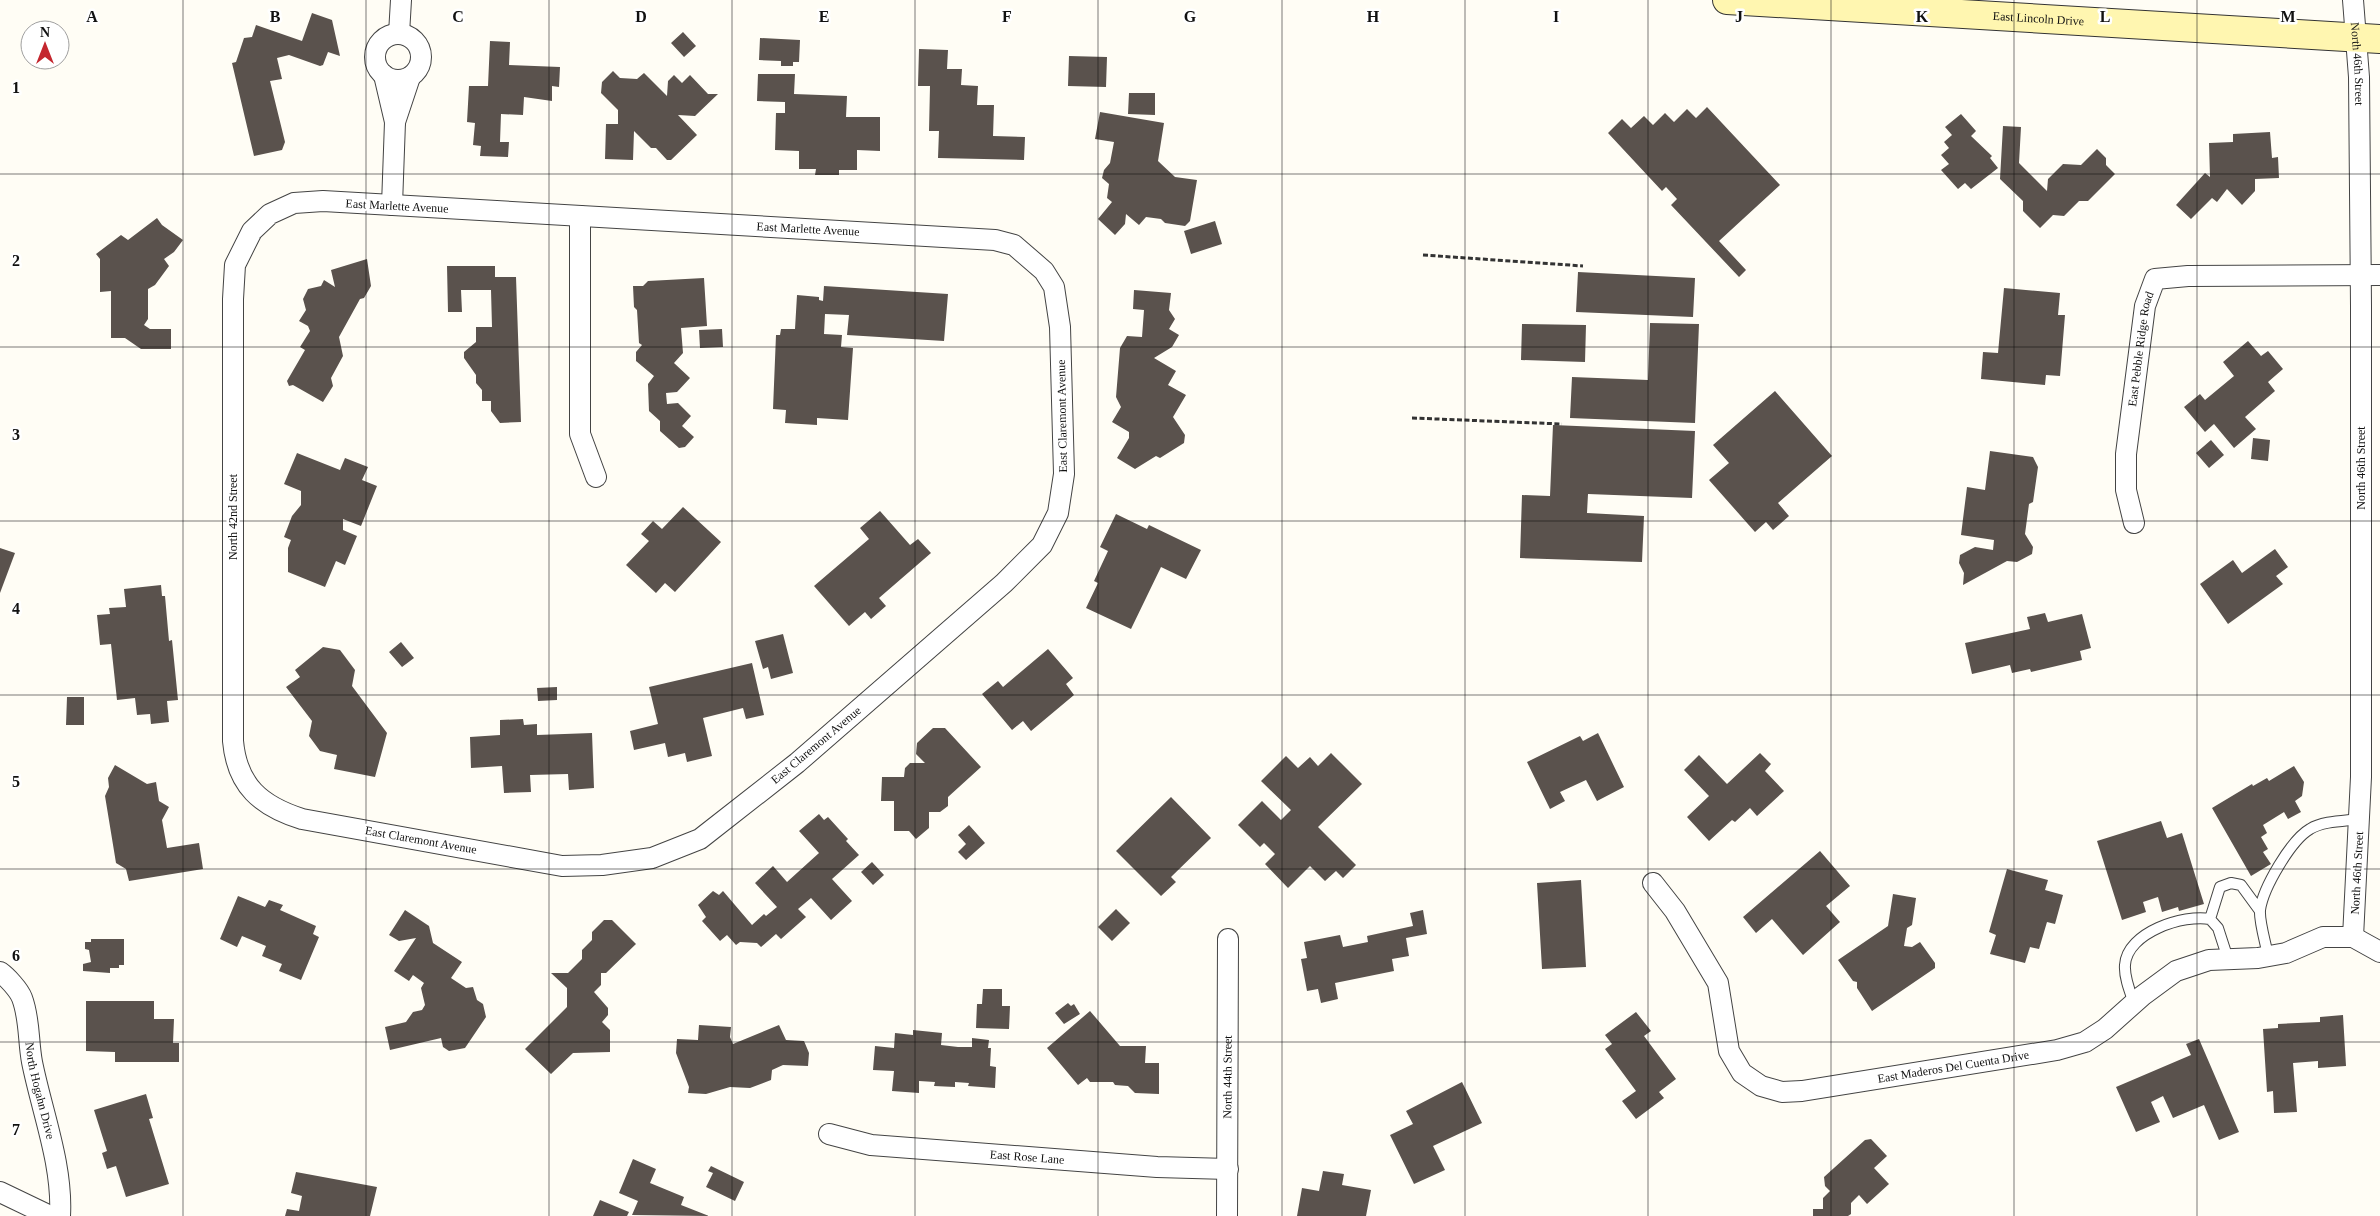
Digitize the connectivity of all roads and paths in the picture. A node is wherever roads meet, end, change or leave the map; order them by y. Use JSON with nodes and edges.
{"nodes":[{"id":1,"x":401,"y":0,"type":"edge"},
{"id":2,"x":1727,"y":0,"type":"edge"},
{"id":3,"x":2353,"y":0,"type":"edge"},
{"id":4,"x":1930,"y":5,"type":"edge"},
{"id":5,"x":399,"y":34,"type":"junction"},
{"id":6,"x":2368,"y":38,"type":"edge"},
{"id":7,"x":384,"y":76,"type":"junction"},
{"id":8,"x":410,"y":77,"type":"junction"},
{"id":9,"x":395,"y":122,"type":"junction"},
{"id":10,"x":392,"y":205,"type":"junction"},
{"id":11,"x":580,"y":216,"type":"junction"},
{"id":12,"x":252,"y":230,"type":"joint"},
{"id":13,"x":1423,"y":255,"type":"dead end"},
{"id":14,"x":1031,"y":258,"type":"joint"},
{"id":15,"x":1583,"y":266,"type":"dead end"},
{"id":16,"x":2380,"y":275,"type":"edge"},
{"id":17,"x":2360,"y":276,"type":"junction"},
{"id":18,"x":1412,"y":418,"type":"dead end"},
{"id":19,"x":1562,"y":424,"type":"dead end"},
{"id":20,"x":596,"y":477,"type":"dead end"},
{"id":21,"x":2134,"y":523,"type":"dead end"},
{"id":22,"x":261,"y":800,"type":"joint"},
{"id":23,"x":2359,"y":819,"type":"junction"},
{"id":24,"x":1653,"y":883,"type":"dead end"},
{"id":25,"x":2260,"y":911,"type":"junction"},
{"id":26,"x":2210,"y":919,"type":"junction"},
{"id":27,"x":2353,"y":937,"type":"junction"},
{"id":28,"x":1228,"y":939,"type":"dead end"},
{"id":29,"x":2380,"y":952,"type":"edge"},
{"id":30,"x":2268,"y":956,"type":"junction"},
{"id":31,"x":2228,"y":959,"type":"junction"},
{"id":32,"x":0,"y":972,"type":"edge"},
{"id":33,"x":2134,"y":1003,"type":"junction"},
{"id":34,"x":829,"y":1134,"type":"dead end"},
{"id":35,"x":1228,"y":1169,"type":"junction"},
{"id":36,"x":0,"y":1192,"type":"edge"},
{"id":37,"x":50,"y":1216,"type":"edge"},
{"id":38,"x":60,"y":1216,"type":"edge"},
{"id":39,"x":1227,"y":1216,"type":"edge"}],
"edges":[{"from":1,"to":5,"type":"street"},
{"from":2,"to":4,"type":"main road","name":"East Lincoln Drive"},
{"from":3,"to":6,"type":"street","name":"North 46th Street"},
{"from":4,"to":6,"type":"main road","name":"East Lincoln Drive"},
{"from":5,"to":7,"type":"street"},
{"from":5,"to":8,"type":"street"},
{"from":6,"to":17,"type":"street","name":"North 46th Street"},
{"from":7,"to":8,"type":"street"},
{"from":7,"to":9,"type":"street"},
{"from":8,"to":9,"type":"street"},
{"from":9,"to":10,"type":"street"},
{"from":10,"to":11,"type":"street","name":"East Marlette Avenue"},
{"from":10,"to":12,"type":"street","name":"East Marlette Avenue"},
{"from":11,"to":14,"type":"street","name":"East Marlette Avenue"},
{"from":11,"to":20,"type":"street"},
{"from":12,"to":22,"type":"street","name":"North 42nd Street"},
{"from":13,"to":15,"type":"path"},
{"from":14,"to":22,"type":"street","name":"East Claremont Avenue"},
{"from":16,"to":17,"type":"street","name":"East Pebble Ridge Road"},
{"from":17,"to":21,"type":"street","name":"East Pebble Ridge Road"},
{"from":17,"to":23,"type":"street","name":"North 46th Street"},
{"from":18,"to":19,"type":"path"},
{"from":23,"to":25,"type":"lane"},
{"from":23,"to":27,"type":"street","name":"North 46th Street"},
{"from":24,"to":33,"type":"street","name":"East Maderos Del Cuenta Drive"},
{"from":25,"to":26,"type":"lane"},
{"from":25,"to":30,"type":"lane"},
{"from":26,"to":31,"type":"lane"},
{"from":26,"to":33,"type":"lane"},
{"from":27,"to":29,"type":"street"},
{"from":27,"to":30,"type":"street","name":"East Maderos Del Cuenta Drive"},
{"from":28,"to":35,"type":"street","name":"North 44th Street"},
{"from":30,"to":31,"type":"street","name":"East Maderos Del Cuenta Drive"},
{"from":31,"to":33,"type":"street","name":"East Maderos Del Cuenta Drive"},
{"from":32,"to":38,"type":"street","name":"North Hogahn Drive"},
{"from":34,"to":35,"type":"street","name":"East Rose Lane"},
{"from":35,"to":39,"type":"street","name":"North 44th Street"},
{"from":36,"to":37,"type":"street"}]}
